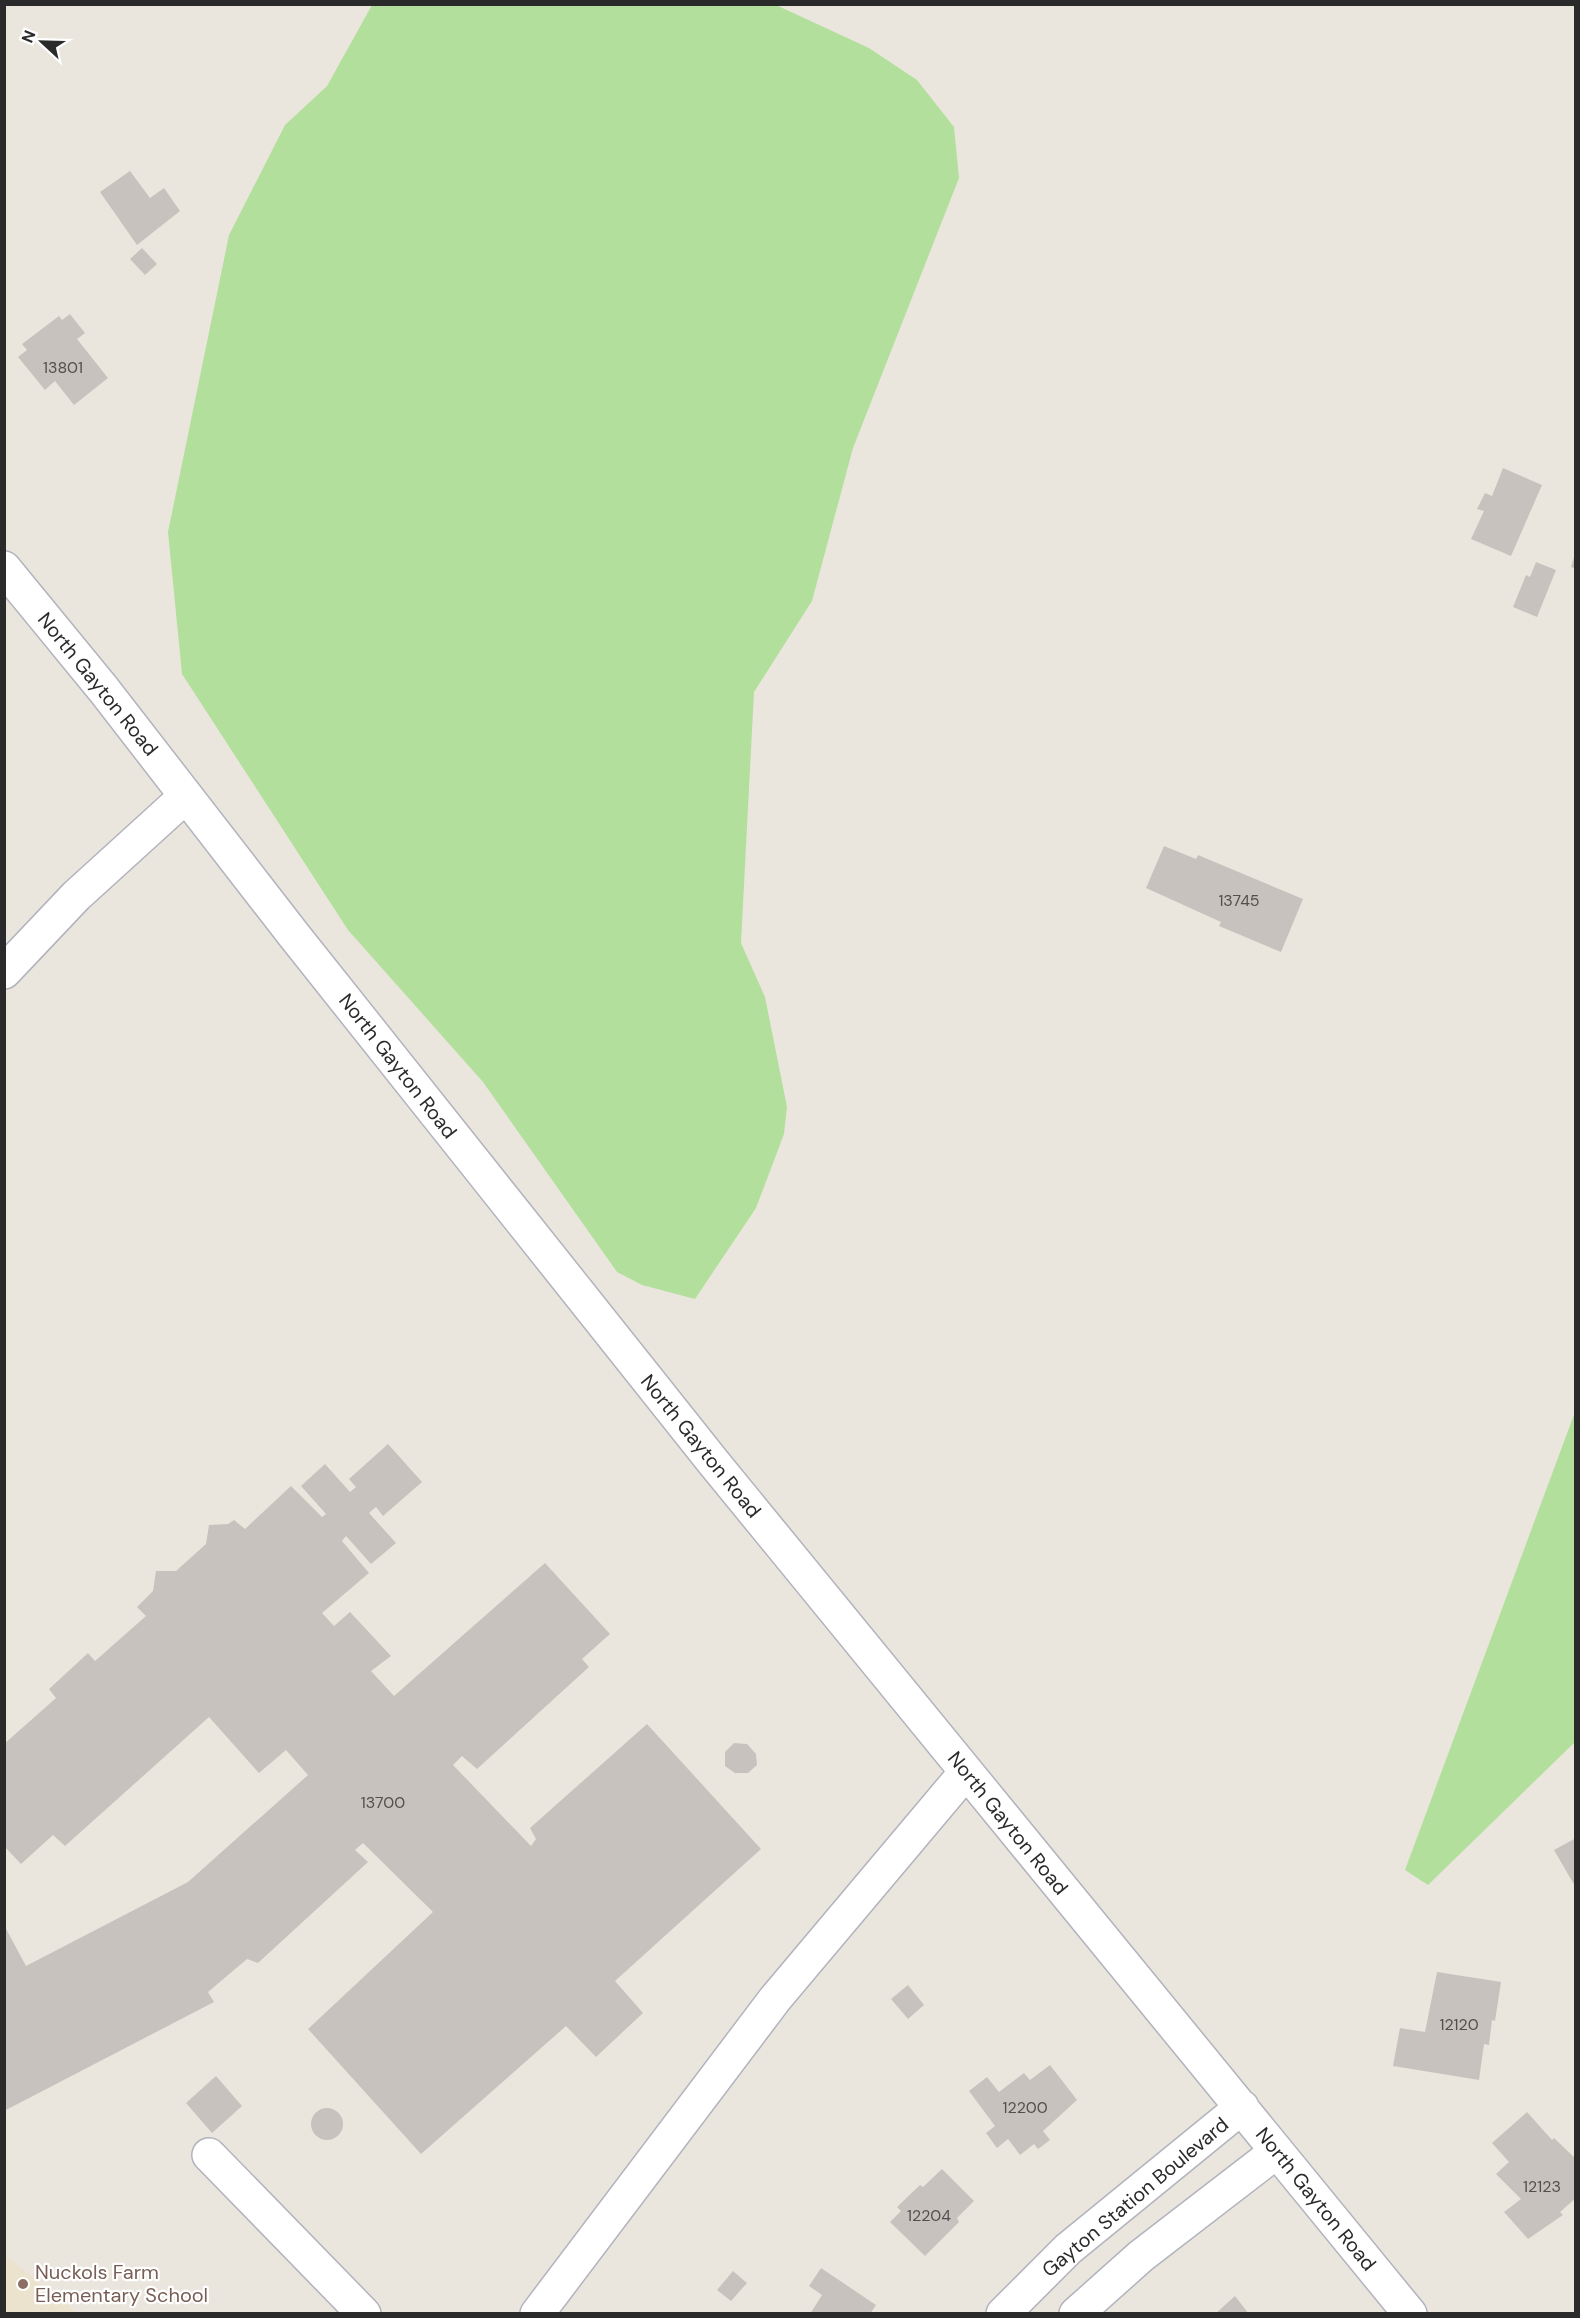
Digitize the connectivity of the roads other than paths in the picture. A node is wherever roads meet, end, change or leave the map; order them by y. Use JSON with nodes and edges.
{"nodes":[{"id":1,"x":4,"y":568,"type":"edge"},
{"id":2,"x":186,"y":796,"type":"junction"},
{"id":3,"x":4,"y":972,"type":"edge"},
{"id":4,"x":966,"y":1772,"type":"junction"},
{"id":5,"x":1242,"y":2107,"type":"junction"},
{"id":6,"x":1276,"y":2152,"type":"junction"},
{"id":7,"x":208,"y":2155,"type":"dead end"},
{"id":8,"x":364,"y":2313,"type":"edge"},
{"id":9,"x":537,"y":2313,"type":"edge"},
{"id":10,"x":1003,"y":2313,"type":"edge"},
{"id":11,"x":1076,"y":2313,"type":"edge"},
{"id":12,"x":1410,"y":2313,"type":"edge"}],
"edges":[{"from":1,"to":2,"type":"street","name":"North Gayton Road"},
{"from":2,"to":3,"type":"street"},
{"from":2,"to":4,"type":"street","name":"North Gayton Road"},
{"from":4,"to":5,"type":"street","name":"North Gayton Road"},
{"from":4,"to":9,"type":"street"},
{"from":5,"to":6,"type":"street","name":"North Gayton Road"},
{"from":5,"to":10,"type":"street","name":"Gayton Station Boulevard"},
{"from":6,"to":11,"type":"street"},
{"from":6,"to":12,"type":"street","name":"North Gayton Road"},
{"from":7,"to":8,"type":"street"}]}
